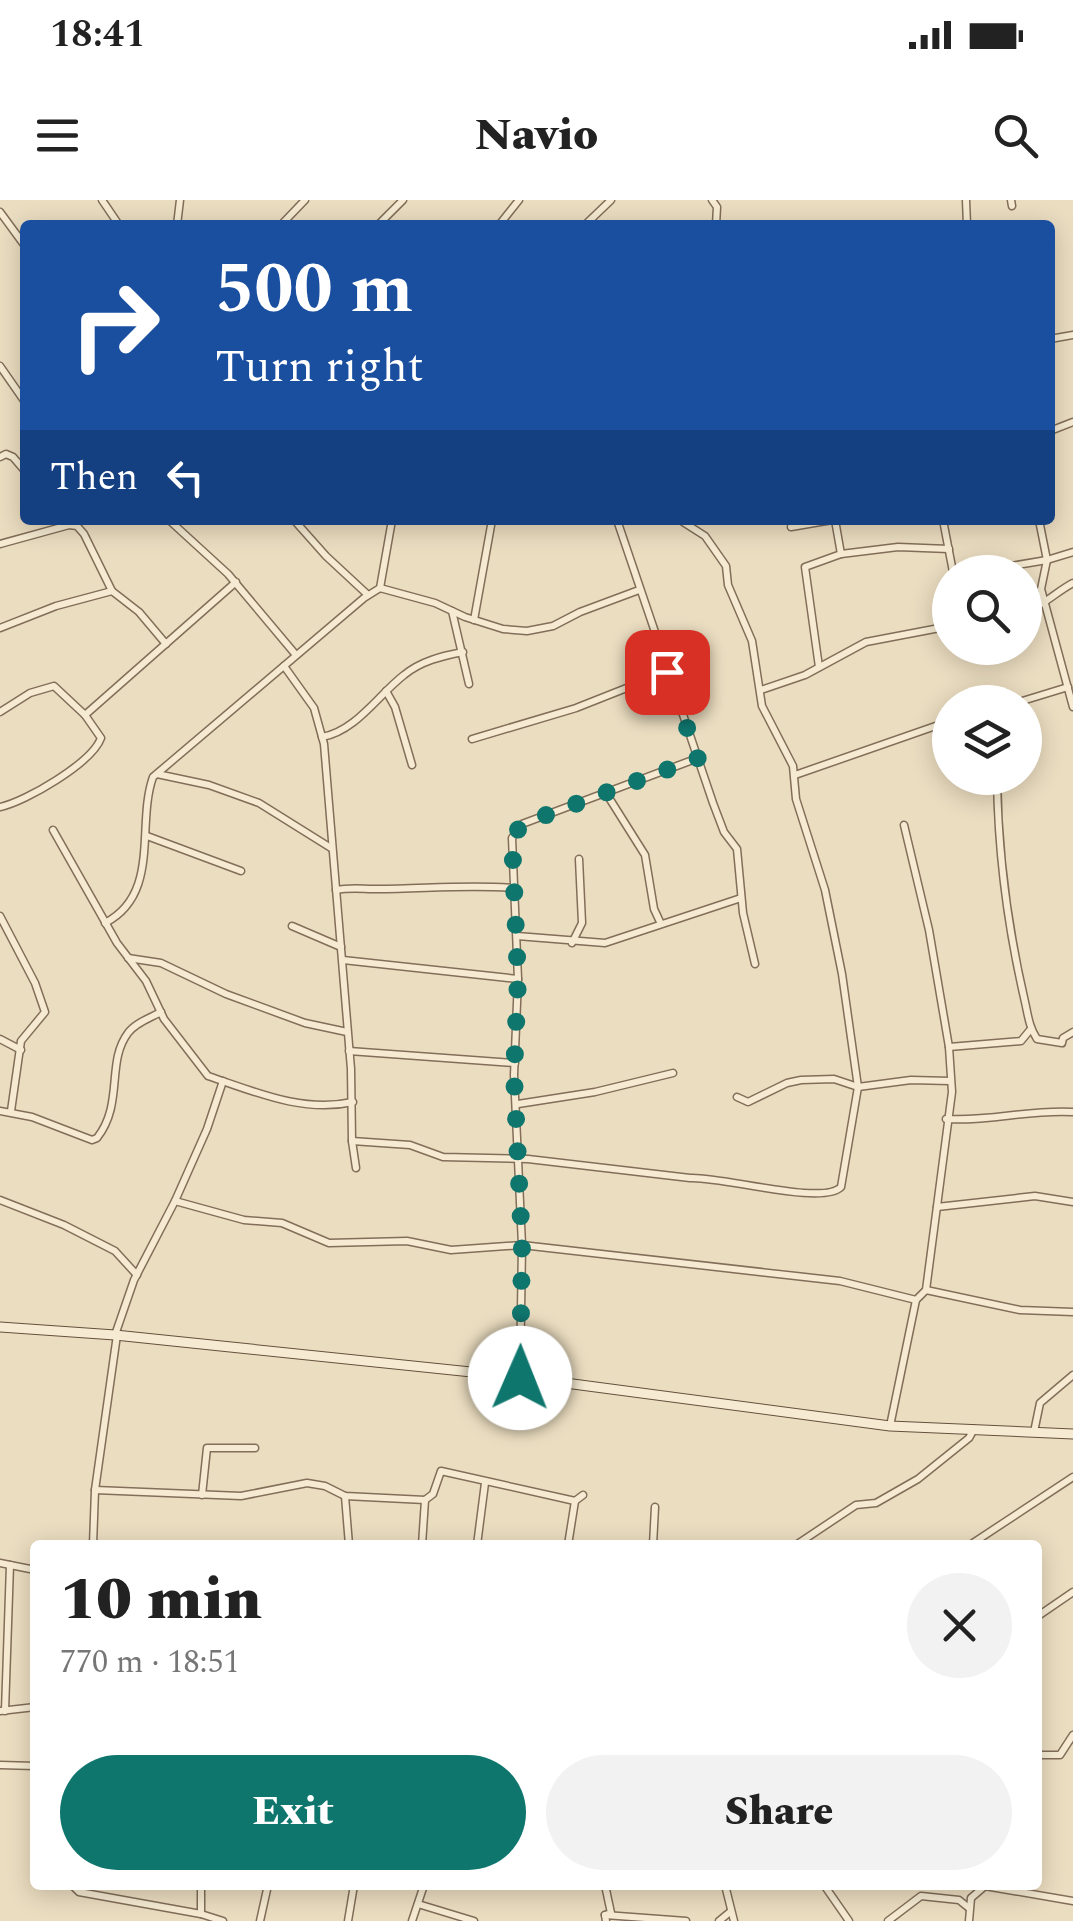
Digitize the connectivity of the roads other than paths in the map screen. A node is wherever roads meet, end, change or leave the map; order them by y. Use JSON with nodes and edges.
{"nodes":[{"id":1,"x":305,"y":200,"type":"edge"},
{"id":2,"x":388,"y":200,"type":"edge"},
{"id":3,"x":520,"y":200,"type":"edge"},
{"id":4,"x":611,"y":200,"type":"edge"},
{"id":5,"x":400,"y":203,"type":"edge"},
{"id":6,"x":0,"y":212,"type":"edge"},
{"id":7,"x":286,"y":220,"type":"edge"},
{"id":8,"x":504,"y":220,"type":"edge"},
{"id":9,"x":589,"y":220,"type":"edge"},
{"id":10,"x":20,"y":239,"type":"edge"},
{"id":11,"x":0,"y":366,"type":"edge"},
{"id":12,"x":20,"y":395,"type":"edge"},
{"id":13,"x":0,"y":457,"type":"edge"},
{"id":14,"x":20,"y":465,"type":"edge"},
{"id":15,"x":66,"y":525,"type":"edge"},
{"id":16,"x":73,"y":525,"type":"edge"},
{"id":17,"x":174,"y":525,"type":"edge"},
{"id":18,"x":299,"y":525,"type":"edge"},
{"id":19,"x":391,"y":525,"type":"edge"},
{"id":20,"x":491,"y":525,"type":"edge"},
{"id":21,"x":619,"y":525,"type":"edge"},
{"id":22,"x":690,"y":525,"type":"edge"},
{"id":23,"x":697,"y":525,"type":"edge"},
{"id":24,"x":803,"y":525,"type":"edge"},
{"id":25,"x":835,"y":525,"type":"edge"},
{"id":26,"x":943,"y":525,"type":"edge"},
{"id":27,"x":1040,"y":525,"type":"edge"},
{"id":28,"x":791,"y":527,"type":"dead end"},
{"id":29,"x":698,"y":530,"type":"junction"},
{"id":30,"x":0,"y":544,"type":"edge"},
{"id":31,"x":949,"y":549,"type":"junction"},
{"id":32,"x":1073,"y":552,"type":"edge"},
{"id":33,"x":841,"y":554,"type":"junction"},
{"id":34,"x":950,"y":555,"type":"edge"},
{"id":35,"x":1047,"y":560,"type":"junction"},
{"id":36,"x":1042,"y":561,"type":"edge"},
{"id":37,"x":236,"y":582,"type":"junction"},
{"id":38,"x":1073,"y":583,"type":"edge"},
{"id":39,"x":380,"y":588,"type":"junction"},
{"id":40,"x":639,"y":590,"type":"junction"},
{"id":41,"x":112,"y":591,"type":"junction"},
{"id":42,"x":368,"y":595,"type":"junction"},
{"id":43,"x":1045,"y":606,"type":"junction"},
{"id":44,"x":1042,"y":607,"type":"edge"},
{"id":45,"x":452,"y":610,"type":"junction"},
{"id":46,"x":474,"y":620,"type":"junction"},
{"id":47,"x":0,"y":628,"type":"edge"},
{"id":48,"x":932,"y":629,"type":"edge"},
{"id":49,"x":166,"y":644,"type":"junction"},
{"id":50,"x":463,"y":652,"type":"junction"},
{"id":51,"x":296,"y":655,"type":"junction"},
{"id":52,"x":284,"y":666,"type":"junction"},
{"id":53,"x":820,"y":667,"type":"junction"},
{"id":54,"x":667,"y":672,"type":"junction"},
{"id":55,"x":469,"y":684,"type":"dead end"},
{"id":56,"x":1068,"y":687,"type":"junction"},
{"id":57,"x":761,"y":690,"type":"junction"},
{"id":58,"x":386,"y":691,"type":"junction"},
{"id":59,"x":1042,"y":695,"type":"edge"},
{"id":60,"x":1073,"y":707,"type":"edge"},
{"id":61,"x":0,"y":712,"type":"edge"},
{"id":62,"x":84,"y":715,"type":"junction"},
{"id":63,"x":932,"y":727,"type":"edge"},
{"id":64,"x":322,"y":737,"type":"junction"},
{"id":65,"x":472,"y":739,"type":"dead end"},
{"id":66,"x":698,"y":758,"type":"junction"},
{"id":67,"x":412,"y":766,"type":"dead end"},
{"id":68,"x":157,"y":774,"type":"junction"},
{"id":69,"x":794,"y":775,"type":"junction"},
{"id":70,"x":606,"y":793,"type":"junction"},
{"id":71,"x":997,"y":795,"type":"edge"},
{"id":72,"x":0,"y":807,"type":"edge"},
{"id":73,"x":904,"y":824,"type":"dead end"},
{"id":74,"x":53,"y":830,"type":"dead end"},
{"id":75,"x":147,"y":836,"type":"junction"},
{"id":76,"x":332,"y":848,"type":"junction"},
{"id":77,"x":579,"y":859,"type":"dead end"},
{"id":78,"x":242,"y":871,"type":"dead end"},
{"id":79,"x":514,"y":888,"type":"junction"},
{"id":80,"x":336,"y":890,"type":"junction"},
{"id":81,"x":741,"y":898,"type":"junction"},
{"id":82,"x":0,"y":916,"type":"edge"},
{"id":83,"x":105,"y":923,"type":"junction"},
{"id":84,"x":661,"y":924,"type":"junction"},
{"id":85,"x":292,"y":926,"type":"dead end"},
{"id":86,"x":517,"y":936,"type":"junction"},
{"id":87,"x":572,"y":943,"type":"junction"},
{"id":88,"x":342,"y":947,"type":"junction"},
{"id":89,"x":128,"y":958,"type":"junction"},
{"id":90,"x":343,"y":960,"type":"junction"},
{"id":91,"x":755,"y":964,"type":"dead end"},
{"id":92,"x":518,"y":979,"type":"junction"},
{"id":93,"x":161,"y":1012,"type":"junction"},
{"id":94,"x":1030,"y":1030,"type":"junction"},
{"id":95,"x":348,"y":1032,"type":"junction"},
{"id":96,"x":1073,"y":1032,"type":"edge"},
{"id":97,"x":0,"y":1038,"type":"edge"},
{"id":98,"x":1037,"y":1038,"type":"junction"},
{"id":99,"x":1021,"y":1041,"type":"junction"},
{"id":100,"x":949,"y":1047,"type":"junction"},
{"id":101,"x":21,"y":1050,"type":"junction"},
{"id":102,"x":350,"y":1051,"type":"junction"},
{"id":103,"x":515,"y":1063,"type":"junction"},
{"id":104,"x":674,"y":1073,"type":"dead end"},
{"id":105,"x":223,"y":1081,"type":"junction"},
{"id":106,"x":950,"y":1081,"type":"junction"},
{"id":107,"x":858,"y":1088,"type":"junction"},
{"id":108,"x":737,"y":1097,"type":"dead end"},
{"id":109,"x":353,"y":1102,"type":"junction"},
{"id":110,"x":518,"y":1104,"type":"junction"},
{"id":111,"x":0,"y":1110,"type":"edge"},
{"id":112,"x":12,"y":1111,"type":"junction"},
{"id":113,"x":1073,"y":1112,"type":"edge"},
{"id":114,"x":946,"y":1119,"type":"junction"},
{"id":115,"x":352,"y":1140,"type":"junction"},
{"id":116,"x":516,"y":1160,"type":"junction"},
{"id":117,"x":356,"y":1168,"type":"dead end"},
{"id":118,"x":0,"y":1200,"type":"edge"},
{"id":119,"x":175,"y":1202,"type":"junction"},
{"id":120,"x":1073,"y":1202,"type":"edge"},
{"id":121,"x":937,"y":1207,"type":"junction"},
{"id":122,"x":522,"y":1244,"type":"junction"},
{"id":123,"x":137,"y":1275,"type":"junction"},
{"id":124,"x":926,"y":1290,"type":"junction"},
{"id":125,"x":916,"y":1300,"type":"junction"},
{"id":126,"x":1072,"y":1310,"type":"edge"},
{"id":127,"x":0,"y":1327,"type":"edge"},
{"id":128,"x":115,"y":1334,"type":"junction"},
{"id":129,"x":372,"y":1366,"type":"dead end"},
{"id":130,"x":1073,"y":1376,"type":"edge"},
{"id":131,"x":520,"y":1378,"type":"junction"},
{"id":132,"x":890,"y":1426,"type":"junction"},
{"id":133,"x":974,"y":1428,"type":"junction"},
{"id":134,"x":1034,"y":1432,"type":"junction"},
{"id":135,"x":1073,"y":1434,"type":"edge"},
{"id":136,"x":255,"y":1448,"type":"dead end"},
{"id":137,"x":1073,"y":1477,"type":"edge"},
{"id":138,"x":485,"y":1483,"type":"junction"},
{"id":139,"x":94,"y":1490,"type":"junction"},
{"id":140,"x":583,"y":1495,"type":"dead end"},
{"id":141,"x":202,"y":1496,"type":"junction"},
{"id":142,"x":344,"y":1496,"type":"junction"},
{"id":143,"x":425,"y":1500,"type":"junction"},
{"id":144,"x":575,"y":1501,"type":"junction"},
{"id":145,"x":654,"y":1507,"type":"dead end"},
{"id":146,"x":93,"y":1540,"type":"edge"},
{"id":147,"x":348,"y":1540,"type":"edge"},
{"id":148,"x":422,"y":1540,"type":"edge"},
{"id":149,"x":477,"y":1540,"type":"edge"},
{"id":150,"x":569,"y":1540,"type":"edge"},
{"id":151,"x":654,"y":1540,"type":"edge"},
{"id":152,"x":804,"y":1540,"type":"edge"},
{"id":153,"x":978,"y":1540,"type":"edge"},
{"id":154,"x":0,"y":1562,"type":"edge"},
{"id":155,"x":10,"y":1565,"type":"junction"},
{"id":156,"x":30,"y":1569,"type":"edge"},
{"id":157,"x":1073,"y":1592,"type":"edge"},
{"id":158,"x":1042,"y":1613,"type":"edge"},
{"id":159,"x":30,"y":1708,"type":"edge"},
{"id":160,"x":3,"y":1711,"type":"edge"},
{"id":161,"x":1073,"y":1735,"type":"edge"},
{"id":162,"x":1042,"y":1756,"type":"edge"},
{"id":163,"x":0,"y":1765,"type":"edge"},
{"id":164,"x":30,"y":1766,"type":"edge"},
{"id":165,"x":78,"y":1890,"type":"edge"},
{"id":166,"x":201,"y":1890,"type":"edge"},
{"id":167,"x":267,"y":1890,"type":"edge"},
{"id":168,"x":353,"y":1890,"type":"edge"},
{"id":169,"x":422,"y":1890,"type":"edge"},
{"id":170,"x":605,"y":1890,"type":"edge"},
{"id":171,"x":726,"y":1890,"type":"edge"},
{"id":172,"x":827,"y":1890,"type":"edge"},
{"id":173,"x":978,"y":1890,"type":"edge"},
{"id":174,"x":1034,"y":1890,"type":"edge"},
{"id":175,"x":1073,"y":1901,"type":"edge"},
{"id":176,"x":418,"y":1904,"type":"junction"},
{"id":177,"x":970,"y":1908,"type":"junction"},
{"id":178,"x":730,"y":1912,"type":"junction"},
{"id":179,"x":200,"y":1914,"type":"junction"},
{"id":180,"x":606,"y":1918,"type":"edge"},
{"id":181,"x":219,"y":1921,"type":"edge"},
{"id":182,"x":260,"y":1921,"type":"edge"},
{"id":183,"x":348,"y":1921,"type":"edge"},
{"id":184,"x":412,"y":1921,"type":"edge"},
{"id":185,"x":474,"y":1921,"type":"edge"},
{"id":186,"x":686,"y":1921,"type":"edge"},
{"id":187,"x":719,"y":1921,"type":"edge"},
{"id":188,"x":734,"y":1921,"type":"edge"},
{"id":189,"x":849,"y":1921,"type":"edge"},
{"id":190,"x":888,"y":1921,"type":"edge"},
{"id":191,"x":969,"y":1921,"type":"edge"}],
"edges":[{"from":1,"to":7,"type":"street"},
{"from":2,"to":5,"type":"street"},
{"from":3,"to":8,"type":"street"},
{"from":4,"to":9,"type":"street"},
{"from":6,"to":10,"type":"street"},
{"from":11,"to":12,"type":"street"},
{"from":13,"to":14,"type":"street"},
{"from":15,"to":30,"type":"street"},
{"from":16,"to":41,"type":"street"},
{"from":17,"to":37,"type":"street"},
{"from":18,"to":42,"type":"street"},
{"from":19,"to":39,"type":"street"},
{"from":20,"to":46,"type":"street"},
{"from":21,"to":40,"type":"street"},
{"from":22,"to":29,"type":"street"},
{"from":23,"to":29,"type":"street"},
{"from":24,"to":28,"type":"street"},
{"from":25,"to":33,"type":"street"},
{"from":26,"to":31,"type":"street"},
{"from":27,"to":35,"type":"street"},
{"from":29,"to":57,"type":"street"},
{"from":31,"to":33,"type":"street"},
{"from":31,"to":34,"type":"street"},
{"from":32,"to":35,"type":"street"},
{"from":33,"to":53,"type":"street"},
{"from":35,"to":36,"type":"street"},
{"from":35,"to":43,"type":"street"},
{"from":37,"to":49,"type":"street"},
{"from":37,"to":51,"type":"street"},
{"from":38,"to":43,"type":"street"},
{"from":39,"to":42,"type":"street"},
{"from":39,"to":45,"type":"street"},
{"from":40,"to":46,"type":"street"},
{"from":40,"to":54,"type":"street"},
{"from":41,"to":47,"type":"street"},
{"from":41,"to":49,"type":"street"},
{"from":42,"to":51,"type":"street"},
{"from":43,"to":44,"type":"street"},
{"from":43,"to":56,"type":"street"},
{"from":45,"to":46,"type":"street"},
{"from":45,"to":50,"type":"street"},
{"from":48,"to":53,"type":"street"},
{"from":49,"to":62,"type":"street"},
{"from":50,"to":55,"type":"street"},
{"from":50,"to":58,"type":"street"},
{"from":51,"to":52,"type":"street"},
{"from":52,"to":64,"type":"street"},
{"from":52,"to":68,"type":"street"},
{"from":53,"to":57,"type":"street"},
{"from":54,"to":65,"type":"street"},
{"from":54,"to":66,"type":"street"},
{"from":56,"to":59,"type":"street"},
{"from":56,"to":60,"type":"street"},
{"from":57,"to":69,"type":"street"},
{"from":58,"to":64,"type":"street"},
{"from":58,"to":67,"type":"street"},
{"from":61,"to":62,"type":"street"},
{"from":62,"to":72,"type":"street"},
{"from":63,"to":69,"type":"street"},
{"from":64,"to":76,"type":"street"},
{"from":66,"to":70,"type":"street"},
{"from":66,"to":81,"type":"street"},
{"from":68,"to":75,"type":"street"},
{"from":68,"to":76,"type":"street"},
{"from":69,"to":107,"type":"street"},
{"from":70,"to":79,"type":"street"},
{"from":70,"to":84,"type":"street"},
{"from":71,"to":94,"type":"street"},
{"from":73,"to":100,"type":"street"},
{"from":74,"to":83,"type":"street"},
{"from":75,"to":78,"type":"street"},
{"from":75,"to":83,"type":"street"},
{"from":76,"to":80,"type":"street"},
{"from":77,"to":87,"type":"street"},
{"from":79,"to":80,"type":"street"},
{"from":79,"to":86,"type":"street"},
{"from":80,"to":88,"type":"street"},
{"from":81,"to":84,"type":"street"},
{"from":81,"to":91,"type":"street"},
{"from":82,"to":101,"type":"street"},
{"from":83,"to":89,"type":"street"},
{"from":84,"to":87,"type":"street"},
{"from":85,"to":88,"type":"street"},
{"from":86,"to":87,"type":"street"},
{"from":86,"to":92,"type":"street"},
{"from":88,"to":90,"type":"street"},
{"from":89,"to":93,"type":"street"},
{"from":89,"to":95,"type":"street"},
{"from":90,"to":92,"type":"street"},
{"from":90,"to":95,"type":"street"},
{"from":92,"to":103,"type":"street"},
{"from":93,"to":105,"type":"street"},
{"from":93,"to":112,"type":"street"},
{"from":94,"to":98,"type":"street"},
{"from":94,"to":99,"type":"street"},
{"from":95,"to":102,"type":"street"},
{"from":96,"to":98,"type":"street"},
{"from":97,"to":101,"type":"street"},
{"from":98,"to":99,"type":"street"},
{"from":99,"to":100,"type":"street"},
{"from":100,"to":106,"type":"street"},
{"from":101,"to":112,"type":"street"},
{"from":102,"to":103,"type":"street"},
{"from":102,"to":109,"type":"street"},
{"from":103,"to":110,"type":"street"},
{"from":104,"to":110,"type":"street"},
{"from":105,"to":109,"type":"street"},
{"from":105,"to":119,"type":"street"},
{"from":106,"to":107,"type":"street"},
{"from":106,"to":114,"type":"street"},
{"from":107,"to":108,"type":"street"},
{"from":107,"to":116,"type":"street"},
{"from":109,"to":115,"type":"street"},
{"from":110,"to":116,"type":"street"},
{"from":111,"to":112,"type":"street"},
{"from":113,"to":114,"type":"street"},
{"from":114,"to":121,"type":"street"},
{"from":115,"to":116,"type":"street"},
{"from":115,"to":117,"type":"street"},
{"from":116,"to":122,"type":"street"},
{"from":118,"to":123,"type":"street"},
{"from":119,"to":122,"type":"street"},
{"from":119,"to":123,"type":"street"},
{"from":120,"to":121,"type":"street"},
{"from":121,"to":124,"type":"street"},
{"from":122,"to":125,"type":"street"},
{"from":122,"to":131,"type":"street"},
{"from":123,"to":128,"type":"street"},
{"from":124,"to":125,"type":"street"},
{"from":124,"to":126,"type":"street"},
{"from":125,"to":132,"type":"street"},
{"from":127,"to":128,"type":"street"},
{"from":128,"to":129,"type":"street"},
{"from":128,"to":131,"type":"street"},
{"from":128,"to":139,"type":"street"},
{"from":130,"to":134,"type":"street"},
{"from":131,"to":132,"type":"street"},
{"from":132,"to":133,"type":"street"},
{"from":133,"to":134,"type":"street"},
{"from":133,"to":152,"type":"street"},
{"from":134,"to":135,"type":"street"},
{"from":136,"to":141,"type":"street"},
{"from":137,"to":153,"type":"street"},
{"from":138,"to":143,"type":"street"},
{"from":138,"to":144,"type":"street"},
{"from":138,"to":149,"type":"street"},
{"from":139,"to":141,"type":"street"},
{"from":139,"to":146,"type":"street"},
{"from":140,"to":144,"type":"street"},
{"from":141,"to":142,"type":"street"},
{"from":142,"to":143,"type":"street"},
{"from":142,"to":147,"type":"street"},
{"from":143,"to":148,"type":"street"},
{"from":144,"to":150,"type":"street"},
{"from":145,"to":151,"type":"street"},
{"from":154,"to":155,"type":"street"},
{"from":155,"to":156,"type":"street"},
{"from":155,"to":160,"type":"street"},
{"from":157,"to":158,"type":"street"},
{"from":159,"to":160,"type":"street"},
{"from":161,"to":162,"type":"street"},
{"from":163,"to":164,"type":"street"},
{"from":165,"to":179,"type":"street"},
{"from":166,"to":179,"type":"street"},
{"from":167,"to":182,"type":"street"},
{"from":168,"to":183,"type":"street"},
{"from":169,"to":176,"type":"street"},
{"from":170,"to":180,"type":"street"},
{"from":171,"to":178,"type":"street"},
{"from":172,"to":189,"type":"street"},
{"from":173,"to":177,"type":"street"},
{"from":174,"to":175,"type":"street"},
{"from":176,"to":184,"type":"street"},
{"from":176,"to":185,"type":"street"},
{"from":177,"to":190,"type":"street"},
{"from":177,"to":191,"type":"street"},
{"from":178,"to":187,"type":"street"},
{"from":178,"to":188,"type":"street"},
{"from":179,"to":181,"type":"street"},
{"from":180,"to":186,"type":"street"}]}
